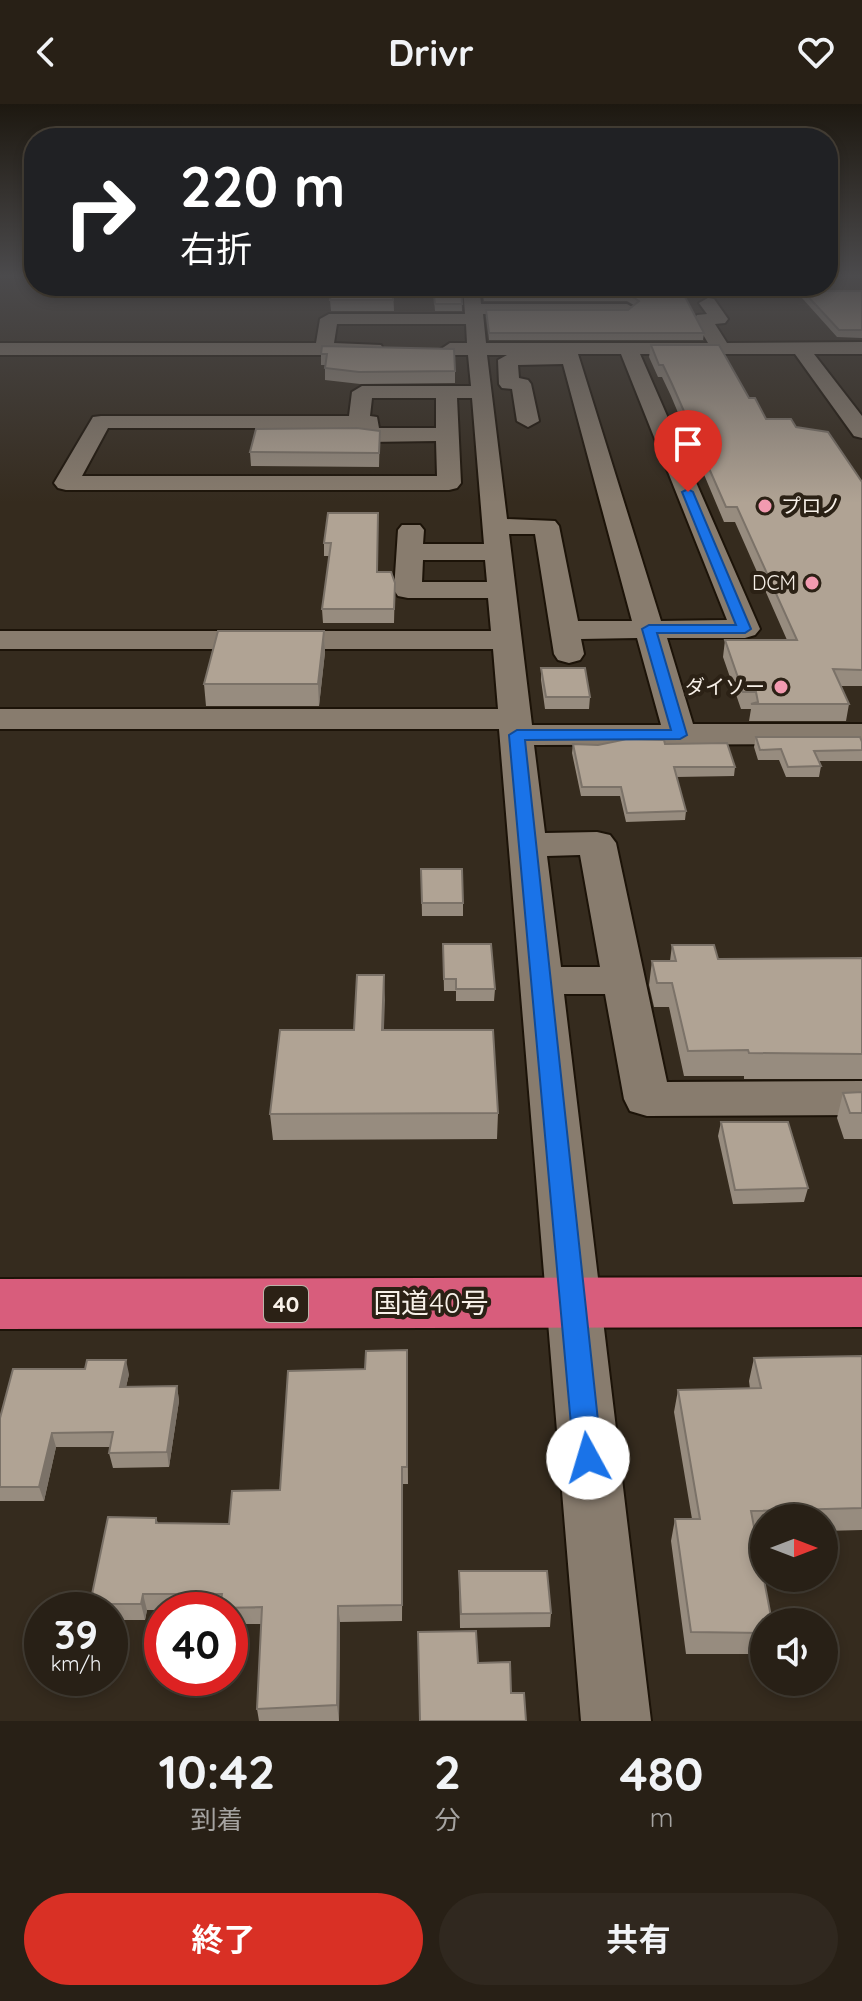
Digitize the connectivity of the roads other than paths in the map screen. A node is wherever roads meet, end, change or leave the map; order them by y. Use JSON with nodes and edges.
{"nodes":[{"id":1,"x":482,"y":352,"type":"edge"},
{"id":2,"x":637,"y":352,"type":"edge"},
{"id":3,"x":803,"y":352,"type":"edge"},
{"id":4,"x":862,"y":364,"type":"edge"},
{"id":5,"x":489,"y":388,"type":"junction"},
{"id":6,"x":862,"y":414,"type":"edge"},
{"id":7,"x":528,"y":421,"type":"dead end"},
{"id":8,"x":359,"y":422,"type":"junction"},
{"id":9,"x":862,"y":431,"type":"edge"},
{"id":10,"x":448,"y":443,"type":"junction"},
{"id":11,"x":487,"y":452,"type":"junction"},
{"id":12,"x":406,"y":453,"type":"dead end"},
{"id":13,"x":496,"y":540,"type":"junction"},
{"id":14,"x":501,"y":590,"type":"junction"},
{"id":15,"x":649,"y":629,"type":"junction"},
{"id":16,"x":0,"y":640,"type":"edge"},
{"id":17,"x":507,"y":640,"type":"junction"},
{"id":18,"x":0,"y":719,"type":"edge"},
{"id":19,"x":516,"y":727,"type":"junction"},
{"id":20,"x":862,"y":734,"type":"edge"},
{"id":21,"x":680,"y":735,"type":"junction"},
{"id":22,"x":527,"y":845,"type":"junction"},
{"id":23,"x":624,"y":980,"type":"junction"},
{"id":24,"x":541,"y":981,"type":"junction"},
{"id":25,"x":862,"y":1098,"type":"edge"},
{"id":26,"x":572,"y":1302,"type":"junction"},
{"id":27,"x":862,"y":1302,"type":"edge"},
{"id":28,"x":0,"y":1304,"type":"edge"},
{"id":29,"x":616,"y":1721,"type":"edge"}],
"edges":[{"from":1,"to":5,"type":"street"},
{"from":2,"to":15,"type":"street"},
{"from":3,"to":9,"type":"street"},
{"from":4,"to":6,"type":"street"},
{"from":5,"to":7,"type":"street"},
{"from":5,"to":8,"type":"street"},
{"from":5,"to":10,"type":"street"},
{"from":5,"to":11,"type":"street"},
{"from":5,"to":15,"type":"street"},
{"from":8,"to":10,"type":"street"},
{"from":8,"to":10,"type":"street"},
{"from":10,"to":11,"type":"street"},
{"from":10,"to":12,"type":"street"},
{"from":11,"to":13,"type":"street"},
{"from":13,"to":14,"type":"street"},
{"from":13,"to":14,"type":"street"},
{"from":13,"to":15,"type":"street"},
{"from":14,"to":17,"type":"street"},
{"from":15,"to":21,"type":"street"},
{"from":16,"to":17,"type":"street"},
{"from":17,"to":19,"type":"street"},
{"from":18,"to":19,"type":"street"},
{"from":19,"to":21,"type":"street"},
{"from":19,"to":22,"type":"street"},
{"from":20,"to":21,"type":"street"},
{"from":22,"to":23,"type":"street"},
{"from":22,"to":24,"type":"street"},
{"from":23,"to":24,"type":"street"},
{"from":23,"to":25,"type":"street"},
{"from":24,"to":26,"type":"street"},
{"from":26,"to":27,"type":"highway","name":"国道40号","number":"40"},
{"from":26,"to":28,"type":"highway","name":"国道40号","number":"40"},
{"from":26,"to":29,"type":"street"}]}
